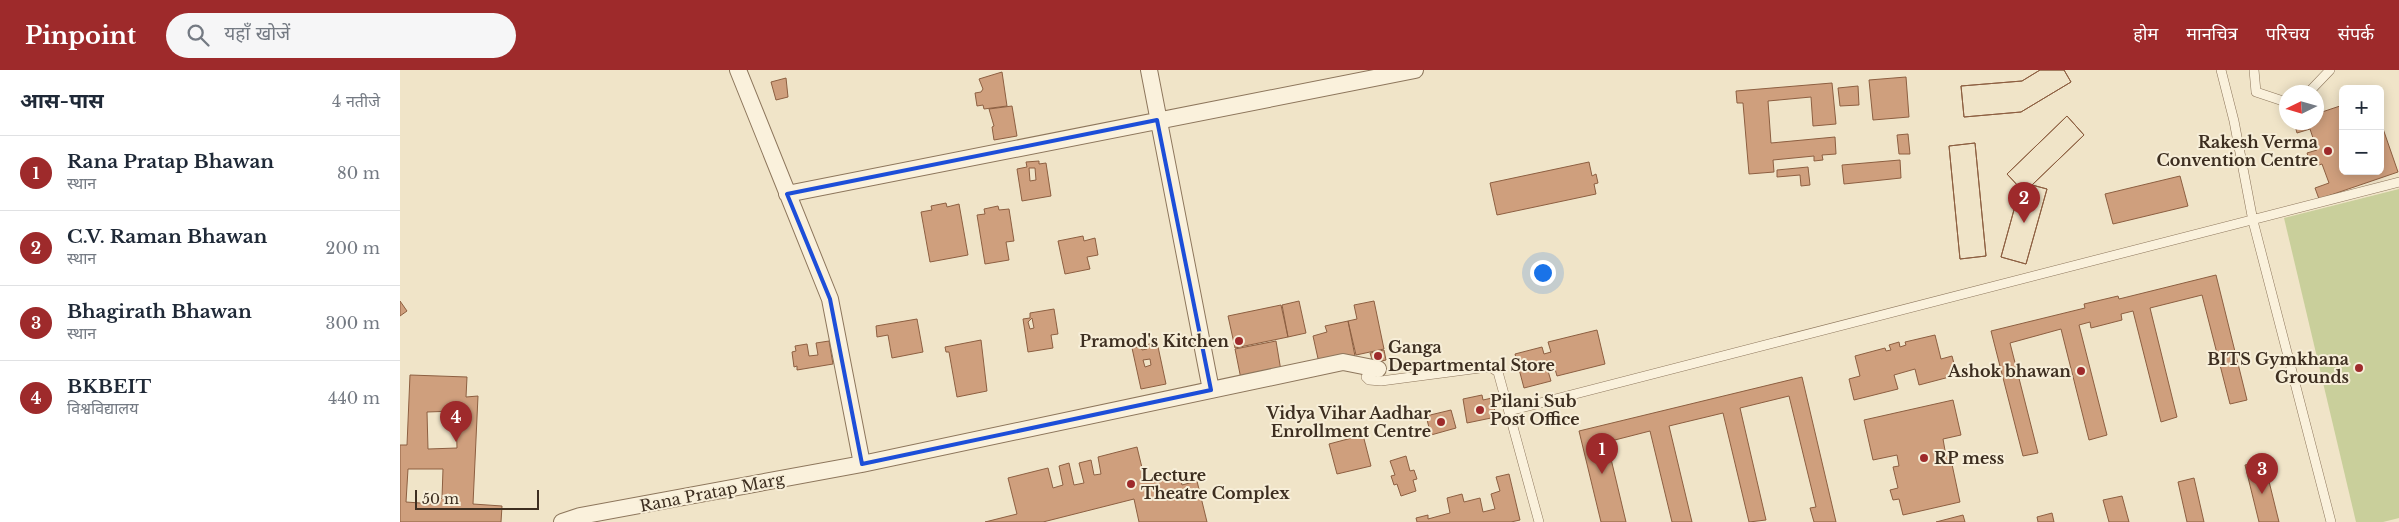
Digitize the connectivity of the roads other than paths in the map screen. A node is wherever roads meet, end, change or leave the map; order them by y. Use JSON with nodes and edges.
{"nodes":[{"id":1,"x":738,"y":70,"type":"edge"},
{"id":2,"x":1149,"y":70,"type":"edge"},
{"id":3,"x":1415,"y":70,"type":"edge"},
{"id":4,"x":2221,"y":70,"type":"edge"},
{"id":5,"x":2254,"y":70,"type":"edge"},
{"id":6,"x":2330,"y":70,"type":"edge"},
{"id":7,"x":2316,"y":85,"type":"edge"},
{"id":8,"x":2279,"y":100,"type":"edge"},
{"id":9,"x":1157,"y":120,"type":"junction"},
{"id":10,"x":2399,"y":182,"type":"edge"},
{"id":11,"x":787,"y":194,"type":"junction"},
{"id":12,"x":2253,"y":221,"type":"junction"},
{"id":13,"x":1378,"y":369,"type":"joint"},
{"id":14,"x":1211,"y":390,"type":"junction"},
{"id":15,"x":1509,"y":411,"type":"junction"},
{"id":16,"x":862,"y":464,"type":"junction"},
{"id":17,"x":562,"y":522,"type":"edge"},
{"id":18,"x":1539,"y":522,"type":"edge"},
{"id":19,"x":2331,"y":522,"type":"edge"}],
"edges":[{"from":1,"to":11,"type":"street"},
{"from":2,"to":9,"type":"street"},
{"from":3,"to":9,"type":"street"},
{"from":4,"to":12,"type":"lane"},
{"from":5,"to":8,"type":"lane"},
{"from":6,"to":7,"type":"lane"},
{"from":9,"to":11,"type":"street"},
{"from":9,"to":14,"type":"street"},
{"from":10,"to":12,"type":"lane"},
{"from":11,"to":16,"type":"street"},
{"from":12,"to":15,"type":"lane"},
{"from":12,"to":19,"type":"lane"},
{"from":13,"to":14,"type":"street","name":"Rana Pratap Marg"},
{"from":13,"to":15,"type":"lane"},
{"from":14,"to":16,"type":"street","name":"Rana Pratap Marg"},
{"from":15,"to":18,"type":"lane"},
{"from":16,"to":17,"type":"street","name":"Rana Pratap Marg"}]}
